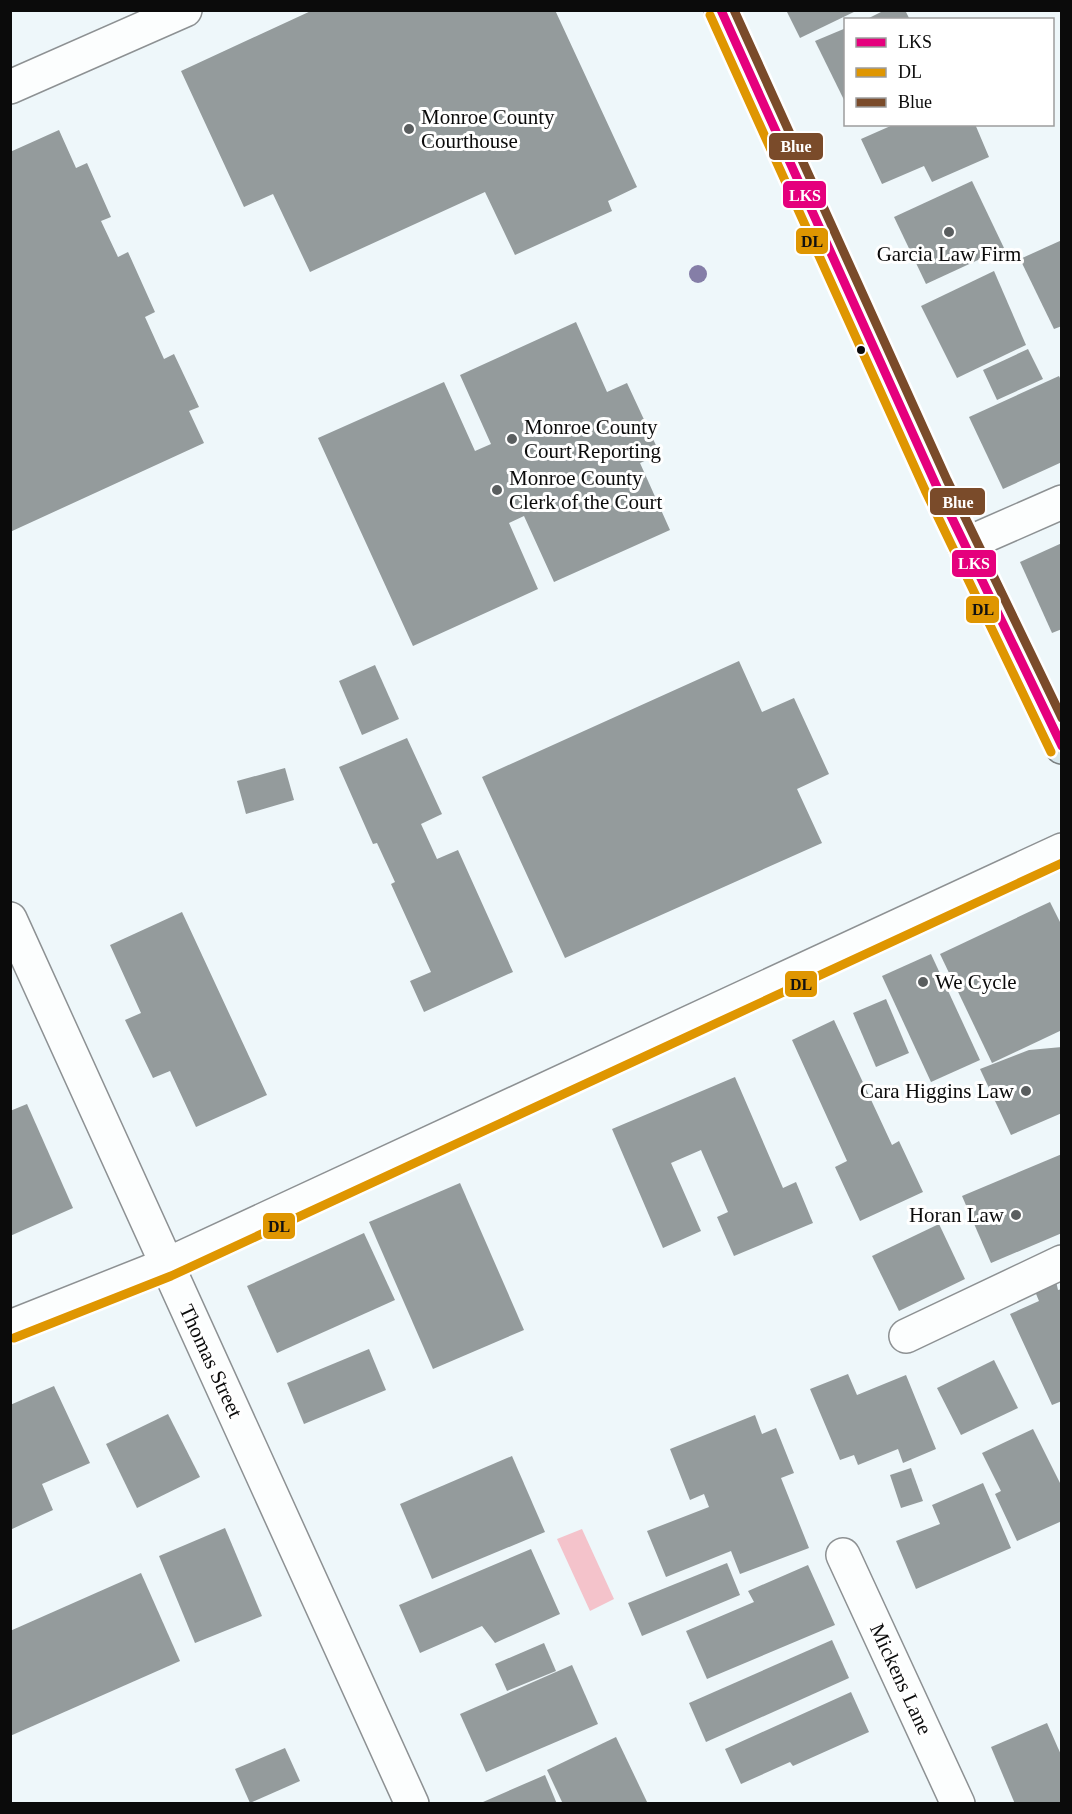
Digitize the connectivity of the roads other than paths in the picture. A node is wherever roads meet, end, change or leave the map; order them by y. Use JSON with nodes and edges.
{"nodes":[{"id":1,"x":185,"y":10,"type":"edge"},
{"id":2,"x":721,"y":10,"type":"edge"},
{"id":3,"x":10,"y":87,"type":"edge"},
{"id":4,"x":1062,"y":502,"type":"edge"},
{"id":5,"x":964,"y":545,"type":"junction"},
{"id":6,"x":1062,"y":747,"type":"edge"},
{"id":7,"x":1062,"y":850,"type":"edge"},
{"id":8,"x":10,"y":919,"type":"edge"},
{"id":9,"x":1062,"y":1262,"type":"edge"},
{"id":10,"x":166,"y":1265,"type":"junction"},
{"id":11,"x":10,"y":1327,"type":"edge"},
{"id":12,"x":906,"y":1336,"type":"dead end"},
{"id":13,"x":843,"y":1555,"type":"dead end"},
{"id":14,"x":412,"y":1803,"type":"edge"},
{"id":15,"x":958,"y":1803,"type":"edge"}],
"edges":[{"from":1,"to":3,"type":"street"},
{"from":2,"to":5,"type":"main road"},
{"from":4,"to":5,"type":"street"},
{"from":5,"to":6,"type":"main road"},
{"from":7,"to":10,"type":"street"},
{"from":8,"to":10,"type":"street","name":"Thomas Street"},
{"from":9,"to":12,"type":"street"},
{"from":10,"to":11,"type":"street"},
{"from":10,"to":14,"type":"street","name":"Thomas Street"},
{"from":13,"to":15,"type":"street","name":"Mickens Lane"}]}
